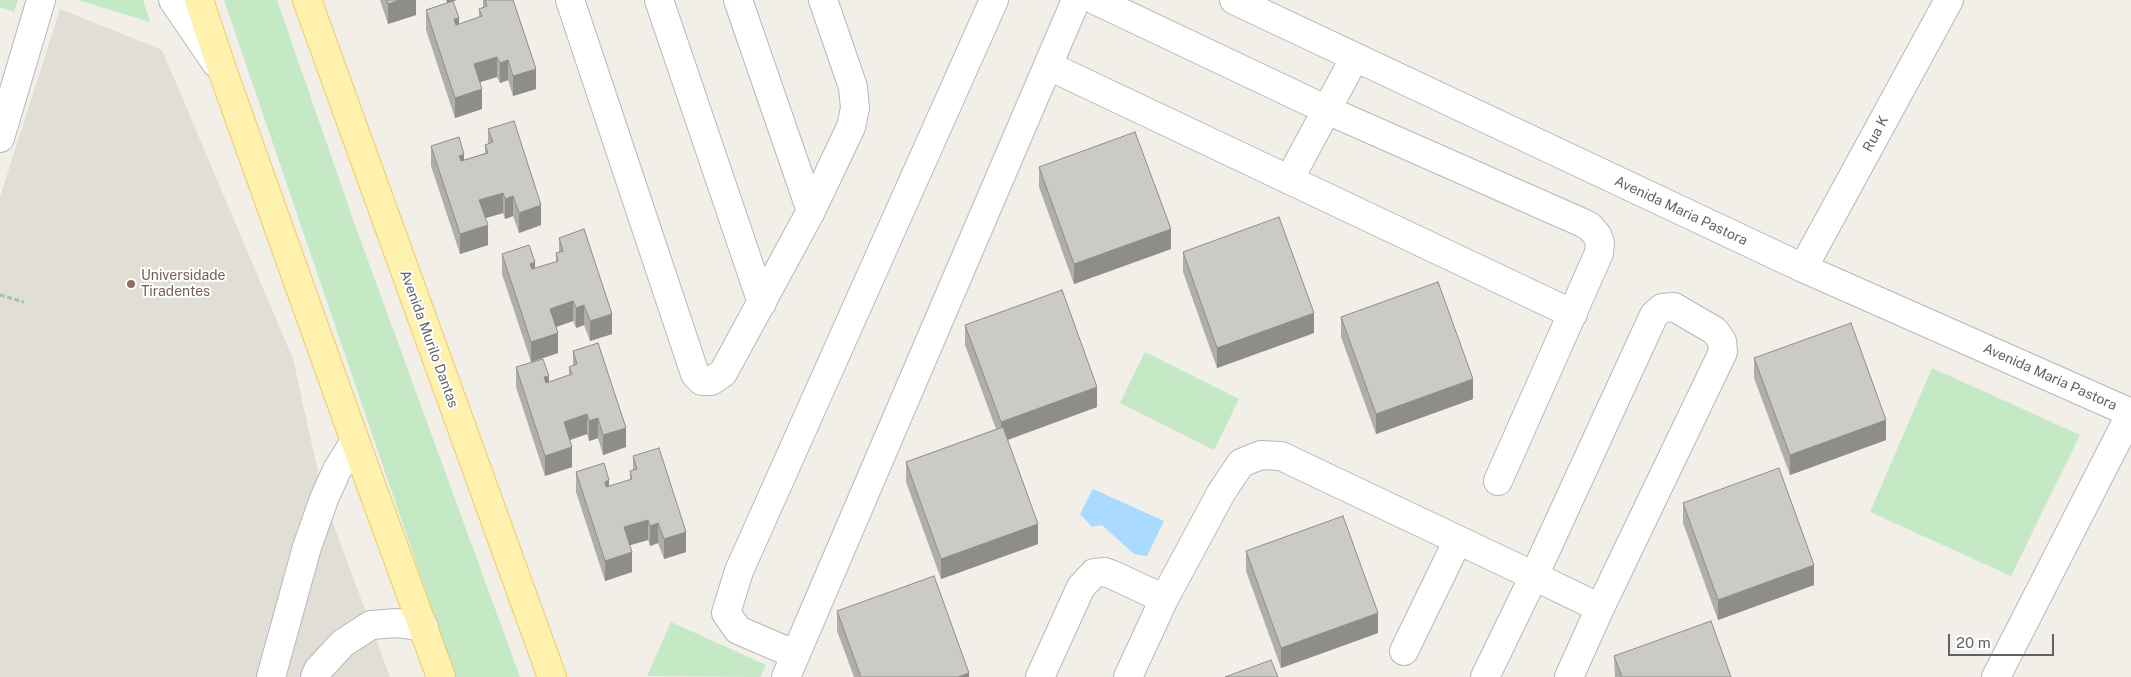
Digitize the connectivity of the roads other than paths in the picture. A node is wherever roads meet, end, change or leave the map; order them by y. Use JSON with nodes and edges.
{"nodes":[{"id":1,"x":41,"y":0,"type":"edge"},
{"id":2,"x":173,"y":0,"type":"edge"},
{"id":3,"x":200,"y":0,"type":"edge"},
{"id":4,"x":307,"y":0,"type":"edge"},
{"id":5,"x":570,"y":0,"type":"edge"},
{"id":6,"x":660,"y":0,"type":"edge"},
{"id":7,"x":738,"y":0,"type":"edge"},
{"id":8,"x":823,"y":0,"type":"edge"},
{"id":9,"x":994,"y":0,"type":"edge"},
{"id":10,"x":1076,"y":0,"type":"edge"},
{"id":11,"x":1095,"y":0,"type":"edge"},
{"id":12,"x":1234,"y":0,"type":"edge"},
{"id":13,"x":1949,"y":0,"type":"edge"},
{"id":14,"x":1355,"y":57,"type":"junction"},
{"id":15,"x":1049,"y":66,"type":"junction"},
{"id":16,"x":224,"y":75,"type":"junction"},
{"id":17,"x":1333,"y":99,"type":"junction"},
{"id":18,"x":0,"y":138,"type":"edge"},
{"id":19,"x":1289,"y":180,"type":"junction"},
{"id":20,"x":812,"y":211,"type":"junction"},
{"id":21,"x":1803,"y":268,"type":"junction"},
{"id":22,"x":762,"y":303,"type":"junction"},
{"id":23,"x":1573,"y":314,"type":"junction"},
{"id":24,"x":2131,"y":413,"type":"edge"},
{"id":25,"x":355,"y":441,"type":"junction"},
{"id":26,"x":1498,"y":481,"type":"dead end"},
{"id":27,"x":1458,"y":540,"type":"junction"},
{"id":28,"x":1534,"y":576,"type":"junction"},
{"id":29,"x":1164,"y":599,"type":"junction"},
{"id":30,"x":1600,"y":608,"type":"junction"},
{"id":31,"x":424,"y":627,"type":"junction"},
{"id":32,"x":1404,"y":651,"type":"dead end"},
{"id":33,"x":790,"y":665,"type":"edge"},
{"id":34,"x":271,"y":677,"type":"edge"},
{"id":35,"x":315,"y":677,"type":"edge"},
{"id":36,"x":441,"y":677,"type":"edge"},
{"id":37,"x":552,"y":677,"type":"edge"},
{"id":38,"x":1040,"y":677,"type":"edge"},
{"id":39,"x":1128,"y":677,"type":"edge"},
{"id":40,"x":1485,"y":677,"type":"edge"},
{"id":41,"x":1569,"y":677,"type":"edge"},
{"id":42,"x":1996,"y":677,"type":"edge"}],
"edges":[{"from":1,"to":18,"type":"street"},
{"from":2,"to":16,"type":"street"},
{"from":3,"to":16,"type":"main road"},
{"from":4,"to":37,"type":"main road","name":"Avenida Murilo Dantas"},
{"from":5,"to":22,"type":"street"},
{"from":6,"to":22,"type":"street"},
{"from":7,"to":20,"type":"street"},
{"from":8,"to":20,"type":"street"},
{"from":9,"to":33,"type":"street"},
{"from":10,"to":15,"type":"street"},
{"from":11,"to":17,"type":"street"},
{"from":12,"to":14,"type":"street","name":"Avenida Maria Pastora"},
{"from":13,"to":21,"type":"street","name":"Rua K"},
{"from":14,"to":17,"type":"street"},
{"from":14,"to":21,"type":"street","name":"Avenida Maria Pastora"},
{"from":15,"to":19,"type":"street"},
{"from":15,"to":33,"type":"street"},
{"from":16,"to":25,"type":"main road"},
{"from":17,"to":19,"type":"street"},
{"from":17,"to":23,"type":"street"},
{"from":19,"to":23,"type":"street"},
{"from":20,"to":22,"type":"street"},
{"from":21,"to":24,"type":"street","name":"Avenida Maria Pastora"},
{"from":23,"to":26,"type":"street"},
{"from":24,"to":42,"type":"street"},
{"from":25,"to":31,"type":"main road"},
{"from":25,"to":34,"type":"street"},
{"from":27,"to":28,"type":"street"},
{"from":27,"to":29,"type":"street"},
{"from":27,"to":32,"type":"street"},
{"from":28,"to":30,"type":"street"},
{"from":28,"to":30,"type":"street"},
{"from":28,"to":40,"type":"street"},
{"from":29,"to":38,"type":"street"},
{"from":29,"to":39,"type":"street"},
{"from":30,"to":41,"type":"street"},
{"from":31,"to":35,"type":"street"},
{"from":31,"to":36,"type":"main road"}]}
